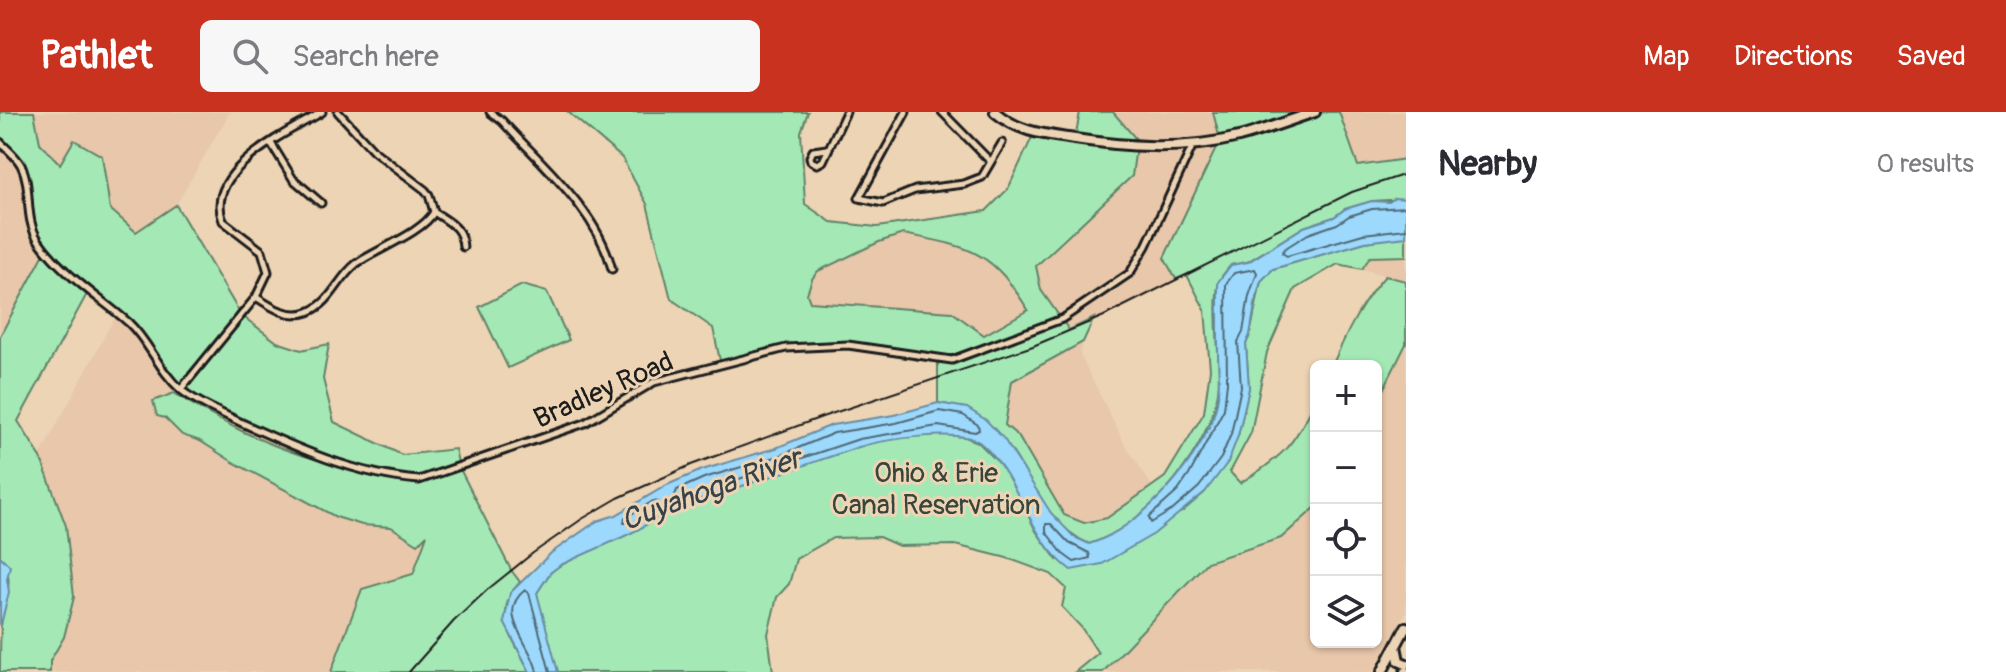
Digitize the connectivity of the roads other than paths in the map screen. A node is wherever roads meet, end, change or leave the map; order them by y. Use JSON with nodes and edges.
{"nodes":[{"id":1,"x":322,"y":112,"type":"edge"},
{"id":2,"x":338,"y":112,"type":"edge"},
{"id":3,"x":490,"y":112,"type":"edge"},
{"id":4,"x":846,"y":112,"type":"edge"},
{"id":5,"x":906,"y":112,"type":"edge"},
{"id":6,"x":942,"y":112,"type":"edge"},
{"id":7,"x":995,"y":112,"type":"edge"},
{"id":8,"x":1315,"y":112,"type":"edge"},
{"id":9,"x":0,"y":142,"type":"edge"},
{"id":10,"x":271,"y":143,"type":"junction"},
{"id":11,"x":1002,"y":143,"type":"dead end"},
{"id":12,"x":1193,"y":145,"type":"junction"},
{"id":13,"x":827,"y":149,"type":"dead end"},
{"id":14,"x":990,"y":161,"type":"junction"},
{"id":15,"x":321,"y":203,"type":"dead end"},
{"id":16,"x":434,"y":212,"type":"junction"},
{"id":17,"x":463,"y":247,"type":"dead end"},
{"id":18,"x":612,"y":269,"type":"dead end"},
{"id":19,"x":256,"y":297,"type":"junction"},
{"id":20,"x":181,"y":389,"type":"junction"},
{"id":21,"x":1406,"y":627,"type":"edge"},
{"id":22,"x":1396,"y":645,"type":"junction"},
{"id":23,"x":1406,"y":664,"type":"edge"},
{"id":24,"x":1382,"y":672,"type":"edge"}],
"edges":[{"from":1,"to":10,"type":"street"},
{"from":2,"to":16,"type":"street"},
{"from":3,"to":18,"type":"street"},
{"from":4,"to":13,"type":"street"},
{"from":5,"to":14,"type":"street"},
{"from":6,"to":14,"type":"street"},
{"from":7,"to":12,"type":"street"},
{"from":8,"to":12,"type":"street"},
{"from":9,"to":20,"type":"street","name":"Bradley Road"},
{"from":10,"to":15,"type":"street"},
{"from":10,"to":19,"type":"street"},
{"from":11,"to":14,"type":"street"},
{"from":12,"to":20,"type":"street","name":"Bradley Road"},
{"from":16,"to":17,"type":"street"},
{"from":16,"to":19,"type":"street"},
{"from":19,"to":20,"type":"street"},
{"from":21,"to":22,"type":"street"},
{"from":22,"to":23,"type":"street"},
{"from":22,"to":24,"type":"street"}]}
